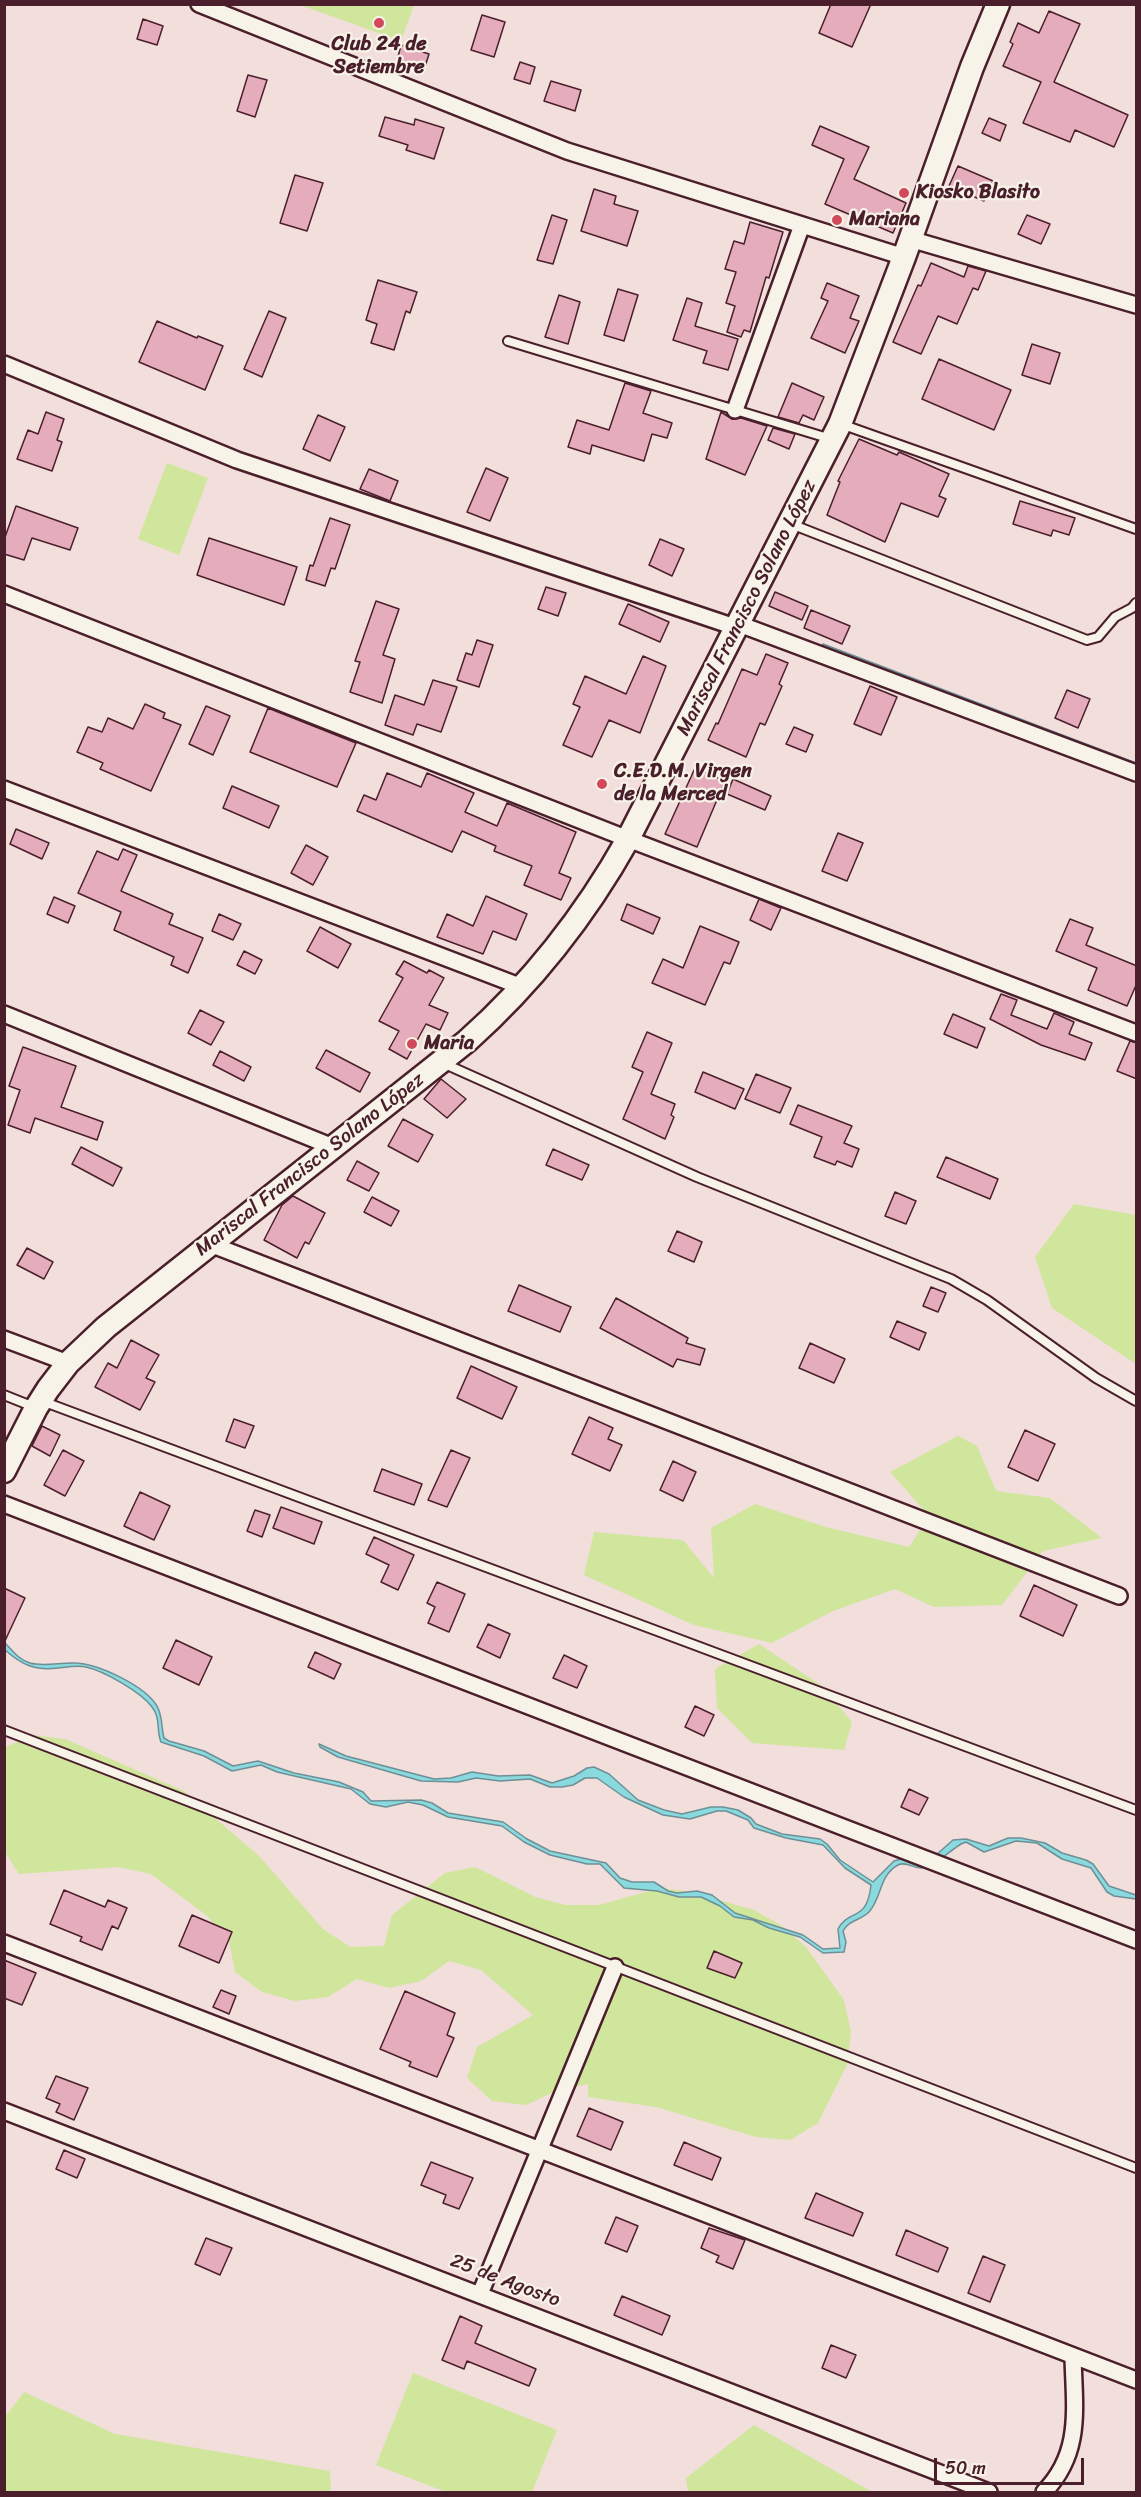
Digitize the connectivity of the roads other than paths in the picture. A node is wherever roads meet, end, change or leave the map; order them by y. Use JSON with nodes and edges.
{"nodes":[{"id":1,"x":199,"y":4,"type":"edge"},
{"id":2,"x":998,"y":4,"type":"edge"},
{"id":3,"x":802,"y":225,"type":"junction"},
{"id":4,"x":907,"y":248,"type":"junction"},
{"id":5,"x":1137,"y":305,"type":"edge"},
{"id":6,"x":508,"y":341,"type":"dead end"},
{"id":7,"x":4,"y":364,"type":"edge"},
{"id":8,"x":735,"y":410,"type":"junction"},
{"id":9,"x":836,"y":432,"type":"junction"},
{"id":10,"x":790,"y":524,"type":"junction"},
{"id":11,"x":1137,"y":529,"type":"edge"},
{"id":12,"x":4,"y":594,"type":"edge"},
{"id":13,"x":1136,"y":605,"type":"edge"},
{"id":14,"x":739,"y":626,"type":"junction"},
{"id":15,"x":1137,"y":773,"type":"edge"},
{"id":16,"x":4,"y":789,"type":"edge"},
{"id":17,"x":628,"y":839,"type":"junction"},
{"id":18,"x":522,"y":987,"type":"junction"},
{"id":19,"x":4,"y":1014,"type":"edge"},
{"id":20,"x":1137,"y":1033,"type":"edge"},
{"id":21,"x":441,"y":1062,"type":"junction"},
{"id":22,"x":333,"y":1147,"type":"junction"},
{"id":23,"x":210,"y":1244,"type":"junction"},
{"id":24,"x":4,"y":1339,"type":"edge"},
{"id":25,"x":68,"y":1363,"type":"junction"},
{"id":26,"x":4,"y":1395,"type":"edge"},
{"id":27,"x":1137,"y":1401,"type":"edge"},
{"id":28,"x":38,"y":1404,"type":"junction"},
{"id":29,"x":4,"y":1471,"type":"edge"},
{"id":30,"x":4,"y":1504,"type":"edge"},
{"id":31,"x":1119,"y":1596,"type":"dead end"},
{"id":32,"x":4,"y":1730,"type":"edge"},
{"id":33,"x":1137,"y":1810,"type":"edge"},
{"id":34,"x":1137,"y":1940,"type":"edge"},
{"id":35,"x":4,"y":1942,"type":"edge"},
{"id":36,"x":615,"y":1966,"type":"junction"},
{"id":37,"x":4,"y":2111,"type":"edge"},
{"id":38,"x":540,"y":2149,"type":"junction"},
{"id":39,"x":1137,"y":2169,"type":"edge"},
{"id":40,"x":480,"y":2294,"type":"junction"},
{"id":41,"x":1073,"y":2356,"type":"junction"},
{"id":42,"x":1137,"y":2380,"type":"edge"},
{"id":43,"x":989,"y":2493,"type":"edge"},
{"id":44,"x":1044,"y":2493,"type":"edge"}],
"edges":[{"from":1,"to":3,"type":"street"},
{"from":2,"to":4,"type":"main road","name":"Mariscal Francisco Solano López"},
{"from":3,"to":4,"type":"street"},
{"from":3,"to":8,"type":"street"},
{"from":4,"to":5,"type":"street"},
{"from":4,"to":9,"type":"main road","name":"Mariscal Francisco Solano López"},
{"from":6,"to":8,"type":"lane"},
{"from":7,"to":14,"type":"street"},
{"from":8,"to":9,"type":"lane"},
{"from":9,"to":10,"type":"main road","name":"Mariscal Francisco Solano López"},
{"from":9,"to":11,"type":"lane"},
{"from":10,"to":13,"type":"lane"},
{"from":10,"to":14,"type":"main road","name":"Mariscal Francisco Solano López"},
{"from":12,"to":17,"type":"street"},
{"from":14,"to":15,"type":"street"},
{"from":14,"to":17,"type":"main road","name":"Mariscal Francisco Solano López"},
{"from":16,"to":18,"type":"street"},
{"from":17,"to":18,"type":"main road","name":"Mariscal Francisco Solano López"},
{"from":17,"to":20,"type":"street"},
{"from":18,"to":21,"type":"main road","name":"Mariscal Francisco Solano López"},
{"from":19,"to":22,"type":"street"},
{"from":21,"to":22,"type":"main road","name":"Mariscal Francisco Solano López"},
{"from":21,"to":27,"type":"lane"},
{"from":22,"to":23,"type":"main road","name":"Mariscal Francisco Solano López"},
{"from":23,"to":25,"type":"main road","name":"Mariscal Francisco Solano López"},
{"from":23,"to":31,"type":"street"},
{"from":24,"to":25,"type":"street"},
{"from":25,"to":28,"type":"main road","name":"Mariscal Francisco Solano López"},
{"from":26,"to":28,"type":"lane"},
{"from":28,"to":29,"type":"main road","name":"Mariscal Francisco Solano López"},
{"from":28,"to":33,"type":"lane"},
{"from":30,"to":34,"type":"street"},
{"from":32,"to":36,"type":"lane"},
{"from":35,"to":38,"type":"street"},
{"from":36,"to":38,"type":"street"},
{"from":36,"to":39,"type":"lane"},
{"from":37,"to":40,"type":"street","name":"25 de Agosto"},
{"from":38,"to":40,"type":"street"},
{"from":38,"to":41,"type":"street"},
{"from":40,"to":43,"type":"street","name":"25 de Agosto"},
{"from":41,"to":42,"type":"street"},
{"from":41,"to":44,"type":"street"}]}
